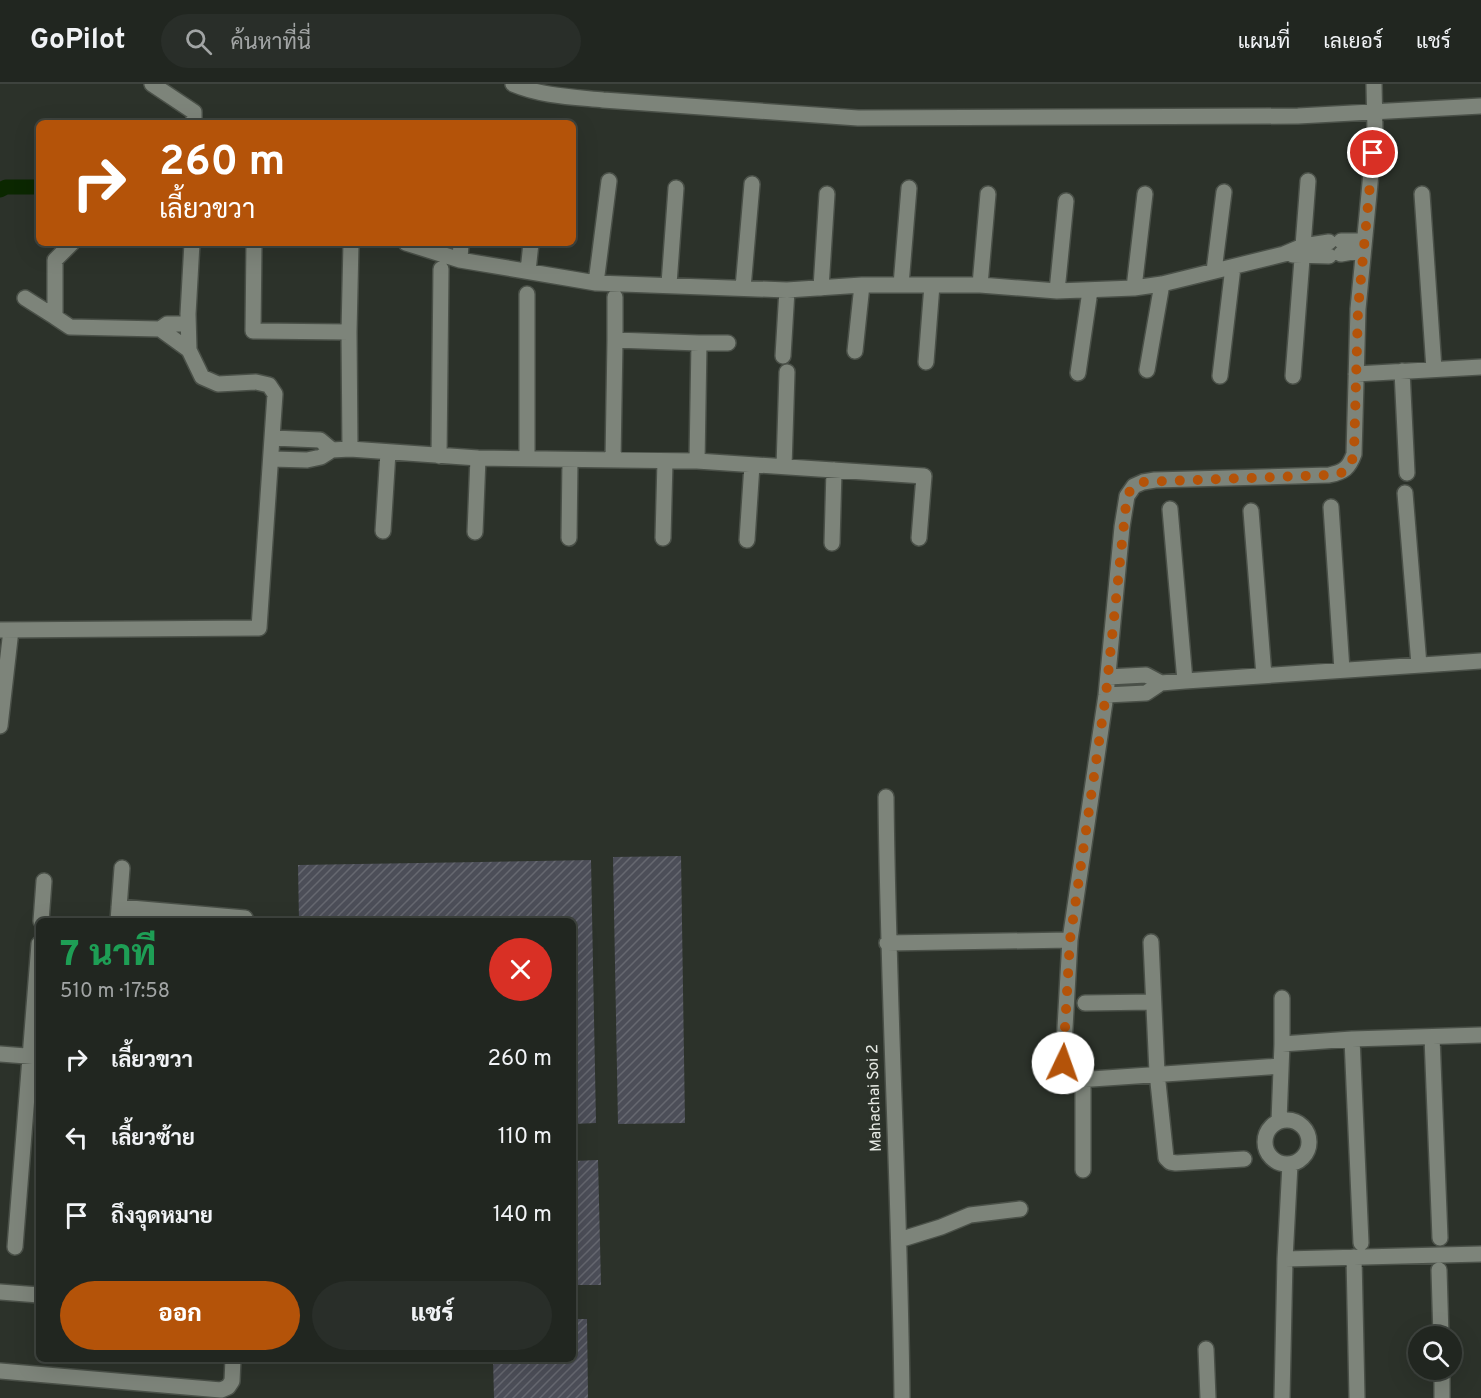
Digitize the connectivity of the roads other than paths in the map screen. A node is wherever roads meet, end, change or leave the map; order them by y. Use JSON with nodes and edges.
{"nodes":[{"id":1,"x":152,"y":84,"type":"edge"},
{"id":2,"x":513,"y":84,"type":"edge"},
{"id":3,"x":1374,"y":84,"type":"edge"},
{"id":4,"x":1481,"y":106,"type":"edge"},
{"id":5,"x":1376,"y":111,"type":"junction"},
{"id":6,"x":194,"y":120,"type":"edge"},
{"id":7,"x":609,"y":181,"type":"dead end"},
{"id":8,"x":1308,"y":181,"type":"dead end"},
{"id":9,"x":752,"y":184,"type":"dead end"},
{"id":10,"x":676,"y":188,"type":"dead end"},
{"id":11,"x":909,"y":188,"type":"dead end"},
{"id":12,"x":1224,"y":192,"type":"dead end"},
{"id":13,"x":827,"y":194,"type":"dead end"},
{"id":14,"x":988,"y":194,"type":"dead end"},
{"id":15,"x":1145,"y":194,"type":"dead end"},
{"id":16,"x":1422,"y":194,"type":"dead end"},
{"id":17,"x":1066,"y":201,"type":"dead end"},
{"id":18,"x":1364,"y":245,"type":"junction"},
{"id":19,"x":69,"y":246,"type":"edge"},
{"id":20,"x":192,"y":246,"type":"edge"},
{"id":21,"x":254,"y":246,"type":"edge"},
{"id":22,"x":351,"y":246,"type":"edge"},
{"id":23,"x":416,"y":246,"type":"edge"},
{"id":24,"x":461,"y":246,"type":"edge"},
{"id":25,"x":531,"y":246,"type":"edge"},
{"id":26,"x":1303,"y":251,"type":"junction"},
{"id":27,"x":460,"y":260,"type":"junction"},
{"id":28,"x":1233,"y":267,"type":"junction"},
{"id":29,"x":441,"y":269,"type":"dead end"},
{"id":30,"x":528,"y":271,"type":"junction"},
{"id":31,"x":1214,"y":271,"type":"junction"},
{"id":32,"x":596,"y":283,"type":"junction"},
{"id":33,"x":1162,"y":284,"type":"junction"},
{"id":34,"x":669,"y":285,"type":"junction"},
{"id":35,"x":862,"y":285,"type":"junction"},
{"id":36,"x":901,"y":285,"type":"junction"},
{"id":37,"x":932,"y":285,"type":"junction"},
{"id":38,"x":980,"y":285,"type":"junction"},
{"id":39,"x":743,"y":288,"type":"junction"},
{"id":40,"x":822,"y":288,"type":"junction"},
{"id":41,"x":1134,"y":288,"type":"junction"},
{"id":42,"x":787,"y":290,"type":"junction"},
{"id":43,"x":1057,"y":291,"type":"junction"},
{"id":44,"x":1090,"y":291,"type":"junction"},
{"id":45,"x":527,"y":294,"type":"dead end"},
{"id":46,"x":615,"y":297,"type":"dead end"},
{"id":47,"x":25,"y":298,"type":"dead end"},
{"id":48,"x":55,"y":317,"type":"junction"},
{"id":49,"x":188,"y":324,"type":"junction"},
{"id":50,"x":160,"y":329,"type":"junction"},
{"id":51,"x":349,"y":332,"type":"junction"},
{"id":52,"x":615,"y":340,"type":"junction"},
{"id":53,"x":699,"y":343,"type":"junction"},
{"id":54,"x":728,"y":343,"type":"dead end"},
{"id":55,"x":189,"y":350,"type":"junction"},
{"id":56,"x":855,"y":351,"type":"dead end"},
{"id":57,"x":783,"y":356,"type":"dead end"},
{"id":58,"x":926,"y":362,"type":"dead end"},
{"id":59,"x":1481,"y":367,"type":"edge"},
{"id":60,"x":1434,"y":369,"type":"junction"},
{"id":61,"x":1147,"y":370,"type":"dead end"},
{"id":62,"x":1402,"y":371,"type":"junction"},
{"id":63,"x":787,"y":372,"type":"dead end"},
{"id":64,"x":1078,"y":373,"type":"dead end"},
{"id":65,"x":1356,"y":374,"type":"junction"},
{"id":66,"x":1220,"y":376,"type":"dead end"},
{"id":67,"x":1293,"y":376,"type":"dead end"},
{"id":68,"x":273,"y":438,"type":"junction"},
{"id":69,"x":350,"y":449,"type":"junction"},
{"id":70,"x":332,"y":450,"type":"junction"},
{"id":71,"x":388,"y":452,"type":"junction"},
{"id":72,"x":439,"y":456,"type":"junction"},
{"id":73,"x":477,"y":458,"type":"junction"},
{"id":74,"x":527,"y":458,"type":"junction"},
{"id":75,"x":272,"y":459,"type":"junction"},
{"id":76,"x":570,"y":460,"type":"junction"},
{"id":77,"x":613,"y":460,"type":"junction"},
{"id":78,"x":665,"y":461,"type":"junction"},
{"id":79,"x":697,"y":461,"type":"junction"},
{"id":80,"x":752,"y":465,"type":"junction"},
{"id":81,"x":784,"y":467,"type":"junction"},
{"id":82,"x":834,"y":470,"type":"junction"},
{"id":83,"x":1407,"y":472,"type":"dead end"},
{"id":84,"x":1405,"y":493,"type":"dead end"},
{"id":85,"x":1331,"y":507,"type":"dead end"},
{"id":86,"x":1170,"y":508,"type":"dead end"},
{"id":87,"x":1251,"y":511,"type":"dead end"},
{"id":88,"x":383,"y":531,"type":"dead end"},
{"id":89,"x":475,"y":532,"type":"dead end"},
{"id":90,"x":568,"y":538,"type":"dead end"},
{"id":91,"x":663,"y":538,"type":"dead end"},
{"id":92,"x":920,"y":538,"type":"dead end"},
{"id":93,"x":747,"y":540,"type":"dead end"},
{"id":94,"x":832,"y":543,"type":"dead end"},
{"id":95,"x":5,"y":630,"type":"edge"},
{"id":96,"x":1481,"y":661,"type":"edge"},
{"id":97,"x":1419,"y":665,"type":"junction"},
{"id":98,"x":1342,"y":670,"type":"junction"},
{"id":99,"x":1264,"y":676,"type":"junction"},
{"id":100,"x":1108,"y":677,"type":"junction"},
{"id":101,"x":1185,"y":681,"type":"junction"},
{"id":102,"x":1161,"y":683,"type":"junction"},
{"id":103,"x":1106,"y":694,"type":"junction"},
{"id":104,"x":0,"y":726,"type":"edge"},
{"id":105,"x":886,"y":797,"type":"dead end"},
{"id":106,"x":122,"y":868,"type":"dead end"},
{"id":107,"x":44,"y":881,"type":"dead end"},
{"id":108,"x":119,"y":914,"type":"edge"},
{"id":109,"x":41,"y":918,"type":"edge"},
{"id":110,"x":245,"y":918,"type":"dead end"},
{"id":111,"x":1070,"y":940,"type":"junction"},
{"id":112,"x":1151,"y":942,"type":"dead end"},
{"id":113,"x":887,"y":943,"type":"junction"},
{"id":114,"x":1282,"y":998,"type":"dead end"},
{"id":115,"x":1153,"y":1002,"type":"junction"},
{"id":116,"x":1085,"y":1003,"type":"dead end"},
{"id":117,"x":36,"y":1011,"type":"edge"},
{"id":118,"x":1481,"y":1035,"type":"edge"},
{"id":119,"x":1432,"y":1037,"type":"junction"},
{"id":120,"x":1352,"y":1039,"type":"junction"},
{"id":121,"x":1282,"y":1044,"type":"junction"},
{"id":122,"x":0,"y":1054,"type":"edge"},
{"id":123,"x":34,"y":1056,"type":"edge"},
{"id":124,"x":1281,"y":1066,"type":"junction"},
{"id":125,"x":1157,"y":1074,"type":"junction"},
{"id":126,"x":1083,"y":1080,"type":"junction"},
{"id":127,"x":1279,"y":1121,"type":"junction"},
{"id":128,"x":1244,"y":1159,"type":"dead end"},
{"id":129,"x":1290,"y":1164,"type":"junction"},
{"id":130,"x":1083,"y":1170,"type":"dead end"},
{"id":131,"x":1020,"y":1209,"type":"dead end"},
{"id":132,"x":1440,"y":1238,"type":"dead end"},
{"id":133,"x":899,"y":1240,"type":"junction"},
{"id":134,"x":1361,"y":1243,"type":"dead end"},
{"id":135,"x":15,"y":1247,"type":"dead end"},
{"id":136,"x":1481,"y":1254,"type":"edge"},
{"id":137,"x":1354,"y":1257,"type":"junction"},
{"id":138,"x":1285,"y":1259,"type":"junction"},
{"id":139,"x":1439,"y":1270,"type":"dead end"},
{"id":140,"x":0,"y":1292,"type":"edge"},
{"id":141,"x":36,"y":1295,"type":"edge"},
{"id":142,"x":1441,"y":1326,"type":"edge"},
{"id":143,"x":1206,"y":1349,"type":"dead end"},
{"id":144,"x":232,"y":1362,"type":"edge"},
{"id":145,"x":0,"y":1371,"type":"edge"},
{"id":146,"x":1442,"y":1380,"type":"edge"},
{"id":147,"x":902,"y":1398,"type":"edge"},
{"id":148,"x":1208,"y":1398,"type":"edge"},
{"id":149,"x":1282,"y":1398,"type":"edge"},
{"id":150,"x":1357,"y":1398,"type":"edge"},
{"id":151,"x":1442,"y":1398,"type":"edge"}],
"edges":[{"from":1,"to":6,"type":"street"},
{"from":2,"to":5,"type":"street"},
{"from":3,"to":5,"type":"street"},
{"from":4,"to":5,"type":"street"},
{"from":5,"to":18,"type":"street"},
{"from":7,"to":32,"type":"street"},
{"from":8,"to":26,"type":"street"},
{"from":9,"to":39,"type":"street"},
{"from":10,"to":34,"type":"street"},
{"from":11,"to":36,"type":"street"},
{"from":12,"to":31,"type":"street"},
{"from":13,"to":40,"type":"street"},
{"from":14,"to":38,"type":"street"},
{"from":15,"to":41,"type":"street"},
{"from":16,"to":60,"type":"street"},
{"from":17,"to":43,"type":"street"},
{"from":18,"to":26,"type":"street"},
{"from":18,"to":65,"type":"street"},
{"from":19,"to":48,"type":"street"},
{"from":20,"to":49,"type":"street"},
{"from":21,"to":51,"type":"street"},
{"from":22,"to":51,"type":"street"},
{"from":23,"to":27,"type":"street"},
{"from":24,"to":27,"type":"street"},
{"from":25,"to":30,"type":"street"},
{"from":26,"to":28,"type":"street"},
{"from":26,"to":67,"type":"street"},
{"from":27,"to":30,"type":"street"},
{"from":28,"to":31,"type":"street"},
{"from":28,"to":66,"type":"street"},
{"from":29,"to":72,"type":"street"},
{"from":30,"to":32,"type":"street"},
{"from":31,"to":33,"type":"street"},
{"from":32,"to":34,"type":"street"},
{"from":33,"to":41,"type":"street"},
{"from":33,"to":61,"type":"street"},
{"from":34,"to":39,"type":"street"},
{"from":35,"to":36,"type":"street"},
{"from":35,"to":40,"type":"street"},
{"from":35,"to":56,"type":"street"},
{"from":36,"to":37,"type":"street"},
{"from":37,"to":38,"type":"street"},
{"from":37,"to":58,"type":"street"},
{"from":38,"to":43,"type":"street"},
{"from":39,"to":42,"type":"street"},
{"from":40,"to":42,"type":"street"},
{"from":41,"to":44,"type":"street"},
{"from":42,"to":57,"type":"street"},
{"from":43,"to":44,"type":"street"},
{"from":44,"to":64,"type":"street"},
{"from":45,"to":74,"type":"street"},
{"from":46,"to":52,"type":"street"},
{"from":47,"to":48,"type":"street"},
{"from":48,"to":50,"type":"street"},
{"from":49,"to":50,"type":"street"},
{"from":49,"to":55,"type":"street"},
{"from":50,"to":55,"type":"street"},
{"from":51,"to":69,"type":"street"},
{"from":52,"to":53,"type":"street"},
{"from":52,"to":77,"type":"street"},
{"from":53,"to":54,"type":"street"},
{"from":53,"to":79,"type":"street"},
{"from":55,"to":68,"type":"street"},
{"from":59,"to":60,"type":"street"},
{"from":60,"to":62,"type":"street"},
{"from":62,"to":65,"type":"street"},
{"from":62,"to":83,"type":"street"},
{"from":63,"to":81,"type":"street"},
{"from":65,"to":100,"type":"street"},
{"from":68,"to":70,"type":"street"},
{"from":68,"to":75,"type":"street"},
{"from":69,"to":70,"type":"street"},
{"from":69,"to":71,"type":"street"},
{"from":70,"to":75,"type":"street"},
{"from":71,"to":72,"type":"street"},
{"from":71,"to":88,"type":"street"},
{"from":72,"to":73,"type":"street"},
{"from":73,"to":74,"type":"street"},
{"from":73,"to":89,"type":"street"},
{"from":74,"to":76,"type":"street"},
{"from":75,"to":95,"type":"street"},
{"from":76,"to":77,"type":"street"},
{"from":76,"to":90,"type":"street"},
{"from":77,"to":78,"type":"street"},
{"from":78,"to":79,"type":"street"},
{"from":78,"to":91,"type":"street"},
{"from":79,"to":80,"type":"street"},
{"from":80,"to":81,"type":"street"},
{"from":80,"to":93,"type":"street"},
{"from":81,"to":82,"type":"street"},
{"from":82,"to":92,"type":"street"},
{"from":82,"to":94,"type":"street"},
{"from":84,"to":97,"type":"street"},
{"from":85,"to":98,"type":"street"},
{"from":86,"to":101,"type":"street"},
{"from":87,"to":99,"type":"street"},
{"from":95,"to":104,"type":"street"},
{"from":96,"to":97,"type":"street"},
{"from":97,"to":98,"type":"street"},
{"from":98,"to":99,"type":"street"},
{"from":99,"to":101,"type":"street"},
{"from":100,"to":102,"type":"street"},
{"from":100,"to":103,"type":"street"},
{"from":101,"to":102,"type":"street"},
{"from":102,"to":103,"type":"street"},
{"from":103,"to":111,"type":"street"},
{"from":105,"to":113,"type":"street","name":"Mahachai Soi 2"},
{"from":106,"to":108,"type":"street"},
{"from":107,"to":109,"type":"street"},
{"from":108,"to":110,"type":"street"},
{"from":111,"to":113,"type":"street"},
{"from":111,"to":126,"type":"street"},
{"from":112,"to":115,"type":"street"},
{"from":113,"to":133,"type":"street","name":"Mahachai Soi 2"},
{"from":114,"to":121,"type":"street"},
{"from":115,"to":116,"type":"street"},
{"from":115,"to":125,"type":"street"},
{"from":117,"to":123,"type":"street"},
{"from":118,"to":119,"type":"street"},
{"from":119,"to":120,"type":"street"},
{"from":119,"to":132,"type":"street"},
{"from":120,"to":121,"type":"street"},
{"from":120,"to":134,"type":"street"},
{"from":121,"to":124,"type":"street"},
{"from":122,"to":123,"type":"street"},
{"from":123,"to":135,"type":"street"},
{"from":124,"to":125,"type":"street"},
{"from":124,"to":127,"type":"street"},
{"from":125,"to":126,"type":"street"},
{"from":125,"to":128,"type":"street"},
{"from":126,"to":130,"type":"street"},
{"from":127,"to":129,"type":"street"},
{"from":127,"to":129,"type":"street"},
{"from":129,"to":138,"type":"street"},
{"from":131,"to":133,"type":"street"},
{"from":133,"to":147,"type":"street","name":"Mahachai Soi 2"},
{"from":136,"to":137,"type":"street"},
{"from":137,"to":138,"type":"street"},
{"from":137,"to":150,"type":"street"},
{"from":138,"to":149,"type":"street"},
{"from":139,"to":142,"type":"street"},
{"from":140,"to":141,"type":"street"},
{"from":143,"to":148,"type":"street"},
{"from":144,"to":145,"type":"street"},
{"from":146,"to":151,"type":"street"}]}
